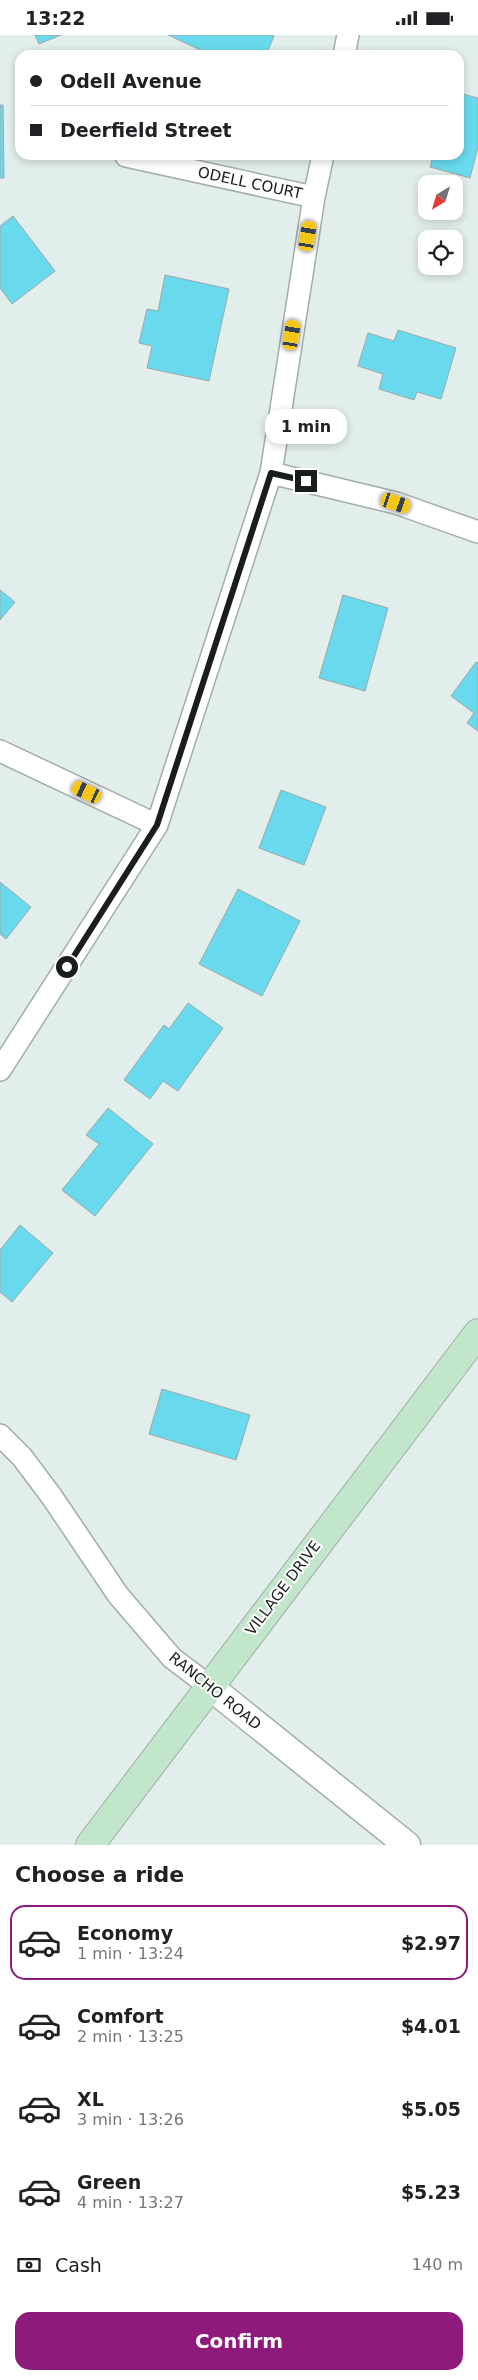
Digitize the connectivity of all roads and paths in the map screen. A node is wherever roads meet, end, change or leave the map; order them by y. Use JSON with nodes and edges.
{"nodes":[{"id":1,"x":348,"y":35,"type":"edge"},
{"id":2,"x":345,"y":50,"type":"edge"},
{"id":3,"x":144,"y":160,"type":"edge"},
{"id":4,"x":322,"y":160,"type":"edge"},
{"id":5,"x":314,"y":197,"type":"junction"},
{"id":6,"x":271,"y":473,"type":"junction"},
{"id":7,"x":478,"y":532,"type":"edge"},
{"id":8,"x":0,"y":751,"type":"edge"},
{"id":9,"x":157,"y":825,"type":"junction"},
{"id":10,"x":0,"y":1070,"type":"edge"},
{"id":11,"x":478,"y":1333,"type":"edge"},
{"id":12,"x":0,"y":1435,"type":"edge"},
{"id":13,"x":208,"y":1686,"type":"junction"},
{"id":14,"x":90,"y":1845,"type":"edge"},
{"id":15,"x":408,"y":1845,"type":"edge"}],
"edges":[{"from":1,"to":2,"type":"street"},
{"from":3,"to":5,"type":"street","name":"ODELL COURT"},
{"from":4,"to":5,"type":"street"},
{"from":5,"to":6,"type":"street"},
{"from":6,"to":7,"type":"street"},
{"from":6,"to":9,"type":"street"},
{"from":8,"to":9,"type":"street"},
{"from":9,"to":10,"type":"street"},
{"from":11,"to":13,"type":"main road","name":"VILLAGE DRIVE"},
{"from":12,"to":13,"type":"street","name":"RANCHO ROAD"},
{"from":13,"to":14,"type":"main road","name":"VILLAGE DRIVE"},
{"from":13,"to":15,"type":"street","name":"RANCHO ROAD"}]}
